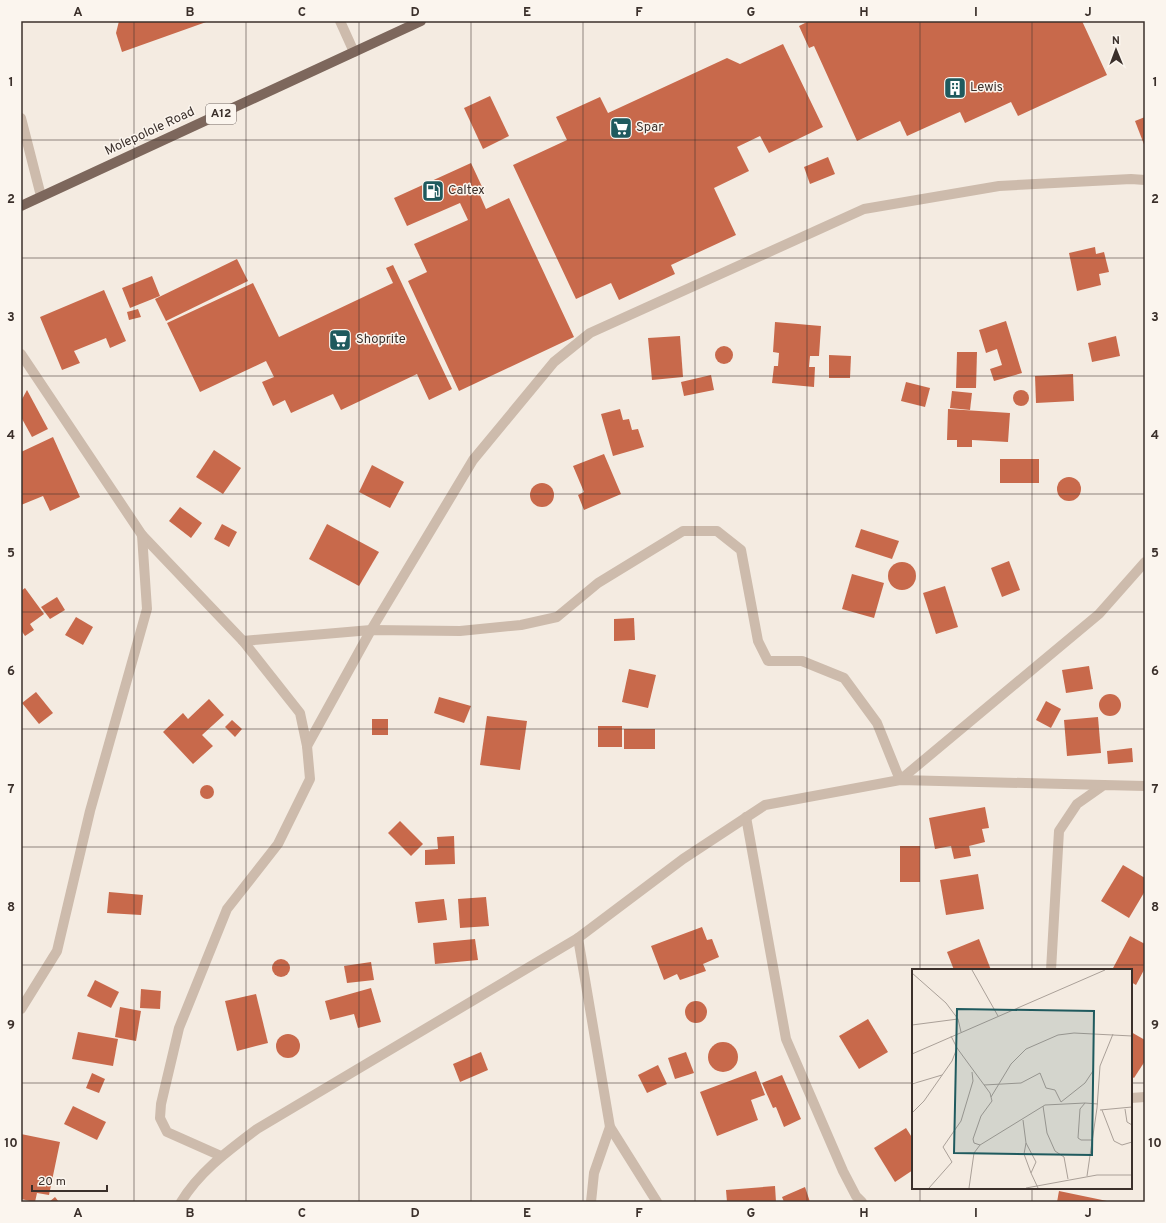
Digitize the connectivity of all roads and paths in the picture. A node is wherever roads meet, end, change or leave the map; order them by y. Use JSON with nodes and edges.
{"nodes":[{"id":1,"x":340,"y":21,"type":"edge"},
{"id":2,"x":421,"y":21,"type":"edge"},
{"id":3,"x":354,"y":52,"type":"junction"},
{"id":4,"x":21,"y":118,"type":"edge"},
{"id":5,"x":1145,"y":180,"type":"edge"},
{"id":6,"x":41,"y":196,"type":"junction"},
{"id":7,"x":21,"y":206,"type":"edge"},
{"id":8,"x":21,"y":354,"type":"edge"},
{"id":9,"x":142,"y":535,"type":"junction"},
{"id":10,"x":1145,"y":562,"type":"edge"},
{"id":11,"x":371,"y":630,"type":"junction"},
{"id":12,"x":244,"y":641,"type":"junction"},
{"id":13,"x":307,"y":746,"type":"junction"},
{"id":14,"x":900,"y":780,"type":"junction"},
{"id":15,"x":1104,"y":785,"type":"junction"},
{"id":16,"x":1145,"y":786,"type":"edge"},
{"id":17,"x":746,"y":817,"type":"junction"},
{"id":18,"x":578,"y":938,"type":"junction"},
{"id":19,"x":1051,"y":969,"type":"edge"},
{"id":20,"x":21,"y":1009,"type":"edge"},
{"id":21,"x":1145,"y":1097,"type":"edge"},
{"id":22,"x":1132,"y":1098,"type":"edge"},
{"id":23,"x":610,"y":1127,"type":"junction"},
{"id":24,"x":221,"y":1156,"type":"junction"},
{"id":25,"x":181,"y":1202,"type":"edge"},
{"id":26,"x":591,"y":1202,"type":"edge"},
{"id":27,"x":657,"y":1202,"type":"edge"},
{"id":28,"x":862,"y":1202,"type":"edge"}],
"edges":[{"from":1,"to":3,"type":"street"},
{"from":2,"to":3,"type":"main road","name":"Molepolole Road","number":"A12"},
{"from":3,"to":6,"type":"main road","name":"Molepolole Road","number":"A12"},
{"from":4,"to":6,"type":"street"},
{"from":5,"to":11,"type":"street"},
{"from":6,"to":7,"type":"main road","name":"Molepolole Road","number":"A12"},
{"from":8,"to":9,"type":"street"},
{"from":9,"to":12,"type":"street"},
{"from":9,"to":20,"type":"street"},
{"from":10,"to":14,"type":"street"},
{"from":11,"to":12,"type":"street"},
{"from":11,"to":13,"type":"street"},
{"from":11,"to":14,"type":"street"},
{"from":12,"to":13,"type":"street"},
{"from":13,"to":24,"type":"street"},
{"from":14,"to":15,"type":"street"},
{"from":14,"to":17,"type":"street"},
{"from":15,"to":16,"type":"street"},
{"from":15,"to":19,"type":"street"},
{"from":17,"to":18,"type":"street"},
{"from":17,"to":28,"type":"street"},
{"from":18,"to":23,"type":"street"},
{"from":18,"to":24,"type":"street"},
{"from":21,"to":22,"type":"street"},
{"from":23,"to":26,"type":"street"},
{"from":23,"to":27,"type":"street"},
{"from":24,"to":25,"type":"street"}]}
